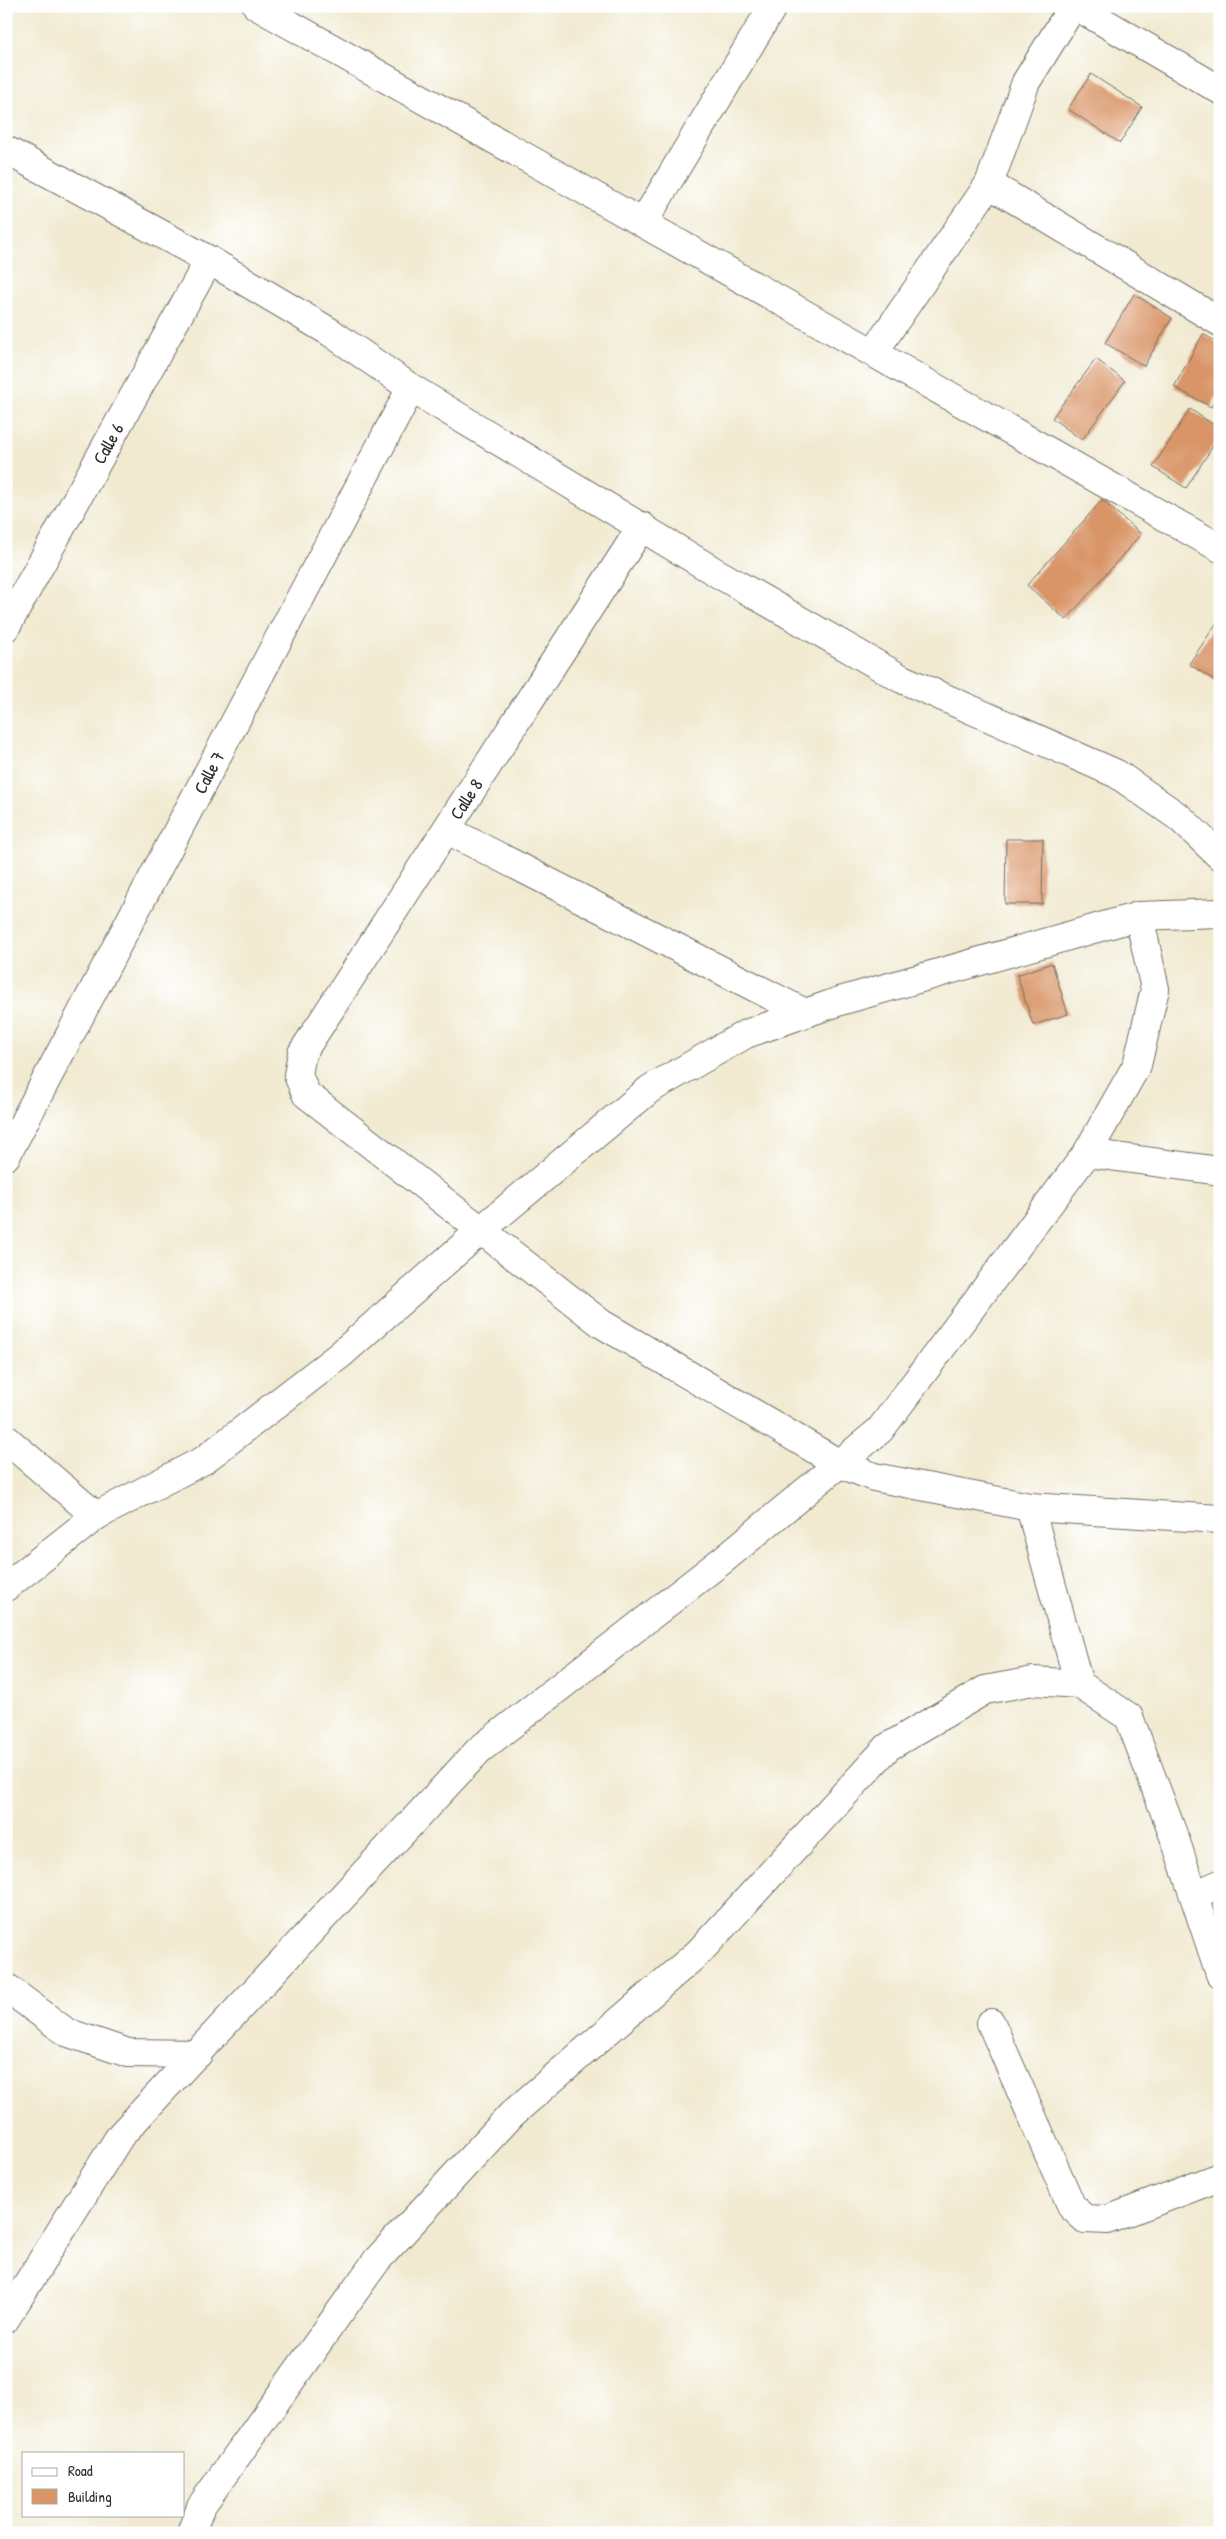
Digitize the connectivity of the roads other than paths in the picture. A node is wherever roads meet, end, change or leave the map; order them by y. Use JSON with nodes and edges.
{"nodes":[{"id":1,"x":257,"y":6,"type":"edge"},
{"id":2,"x":773,"y":6,"type":"edge"},
{"id":3,"x":1075,"y":6,"type":"edge"},
{"id":4,"x":1220,"y":90,"type":"edge"},
{"id":5,"x":6,"y":150,"type":"edge"},
{"id":6,"x":989,"y":184,"type":"junction"},
{"id":7,"x":643,"y":223,"type":"junction"},
{"id":8,"x":209,"y":260,"type":"junction"},
{"id":9,"x":1220,"y":322,"type":"edge"},
{"id":10,"x":874,"y":352,"type":"junction"},
{"id":11,"x":412,"y":388,"type":"junction"},
{"id":12,"x":642,"y":526,"type":"junction"},
{"id":13,"x":1220,"y":548,"type":"edge"},
{"id":14,"x":6,"y":627,"type":"edge"},
{"id":15,"x":446,"y":830,"type":"junction"},
{"id":16,"x":1220,"y":856,"type":"edge"},
{"id":17,"x":1220,"y":913,"type":"edge"},
{"id":18,"x":1139,"y":916,"type":"junction"},
{"id":19,"x":805,"y":1013,"type":"junction"},
{"id":20,"x":1087,"y":1153,"type":"junction"},
{"id":21,"x":6,"y":1156,"type":"edge"},
{"id":22,"x":1220,"y":1171,"type":"edge"},
{"id":23,"x":481,"y":1230,"type":"junction"},
{"id":24,"x":6,"y":1439,"type":"edge"},
{"id":25,"x":838,"y":1463,"type":"junction"},
{"id":26,"x":1030,"y":1507,"type":"junction"},
{"id":27,"x":96,"y":1516,"type":"junction"},
{"id":28,"x":1220,"y":1519,"type":"edge"},
{"id":29,"x":6,"y":1587,"type":"edge"},
{"id":30,"x":1079,"y":1684,"type":"junction"},
{"id":31,"x":1220,"y":1884,"type":"edge"},
{"id":32,"x":1194,"y":1895,"type":"junction"},
{"id":33,"x":1220,"y":1974,"type":"edge"},
{"id":34,"x":6,"y":1987,"type":"edge"},
{"id":35,"x":991,"y":2023,"type":"dead end"},
{"id":36,"x":198,"y":2054,"type":"junction"},
{"id":37,"x":1220,"y":2177,"type":"edge"},
{"id":38,"x":6,"y":2318,"type":"edge"},
{"id":39,"x":191,"y":2533,"type":"edge"}],
"edges":[{"from":1,"to":7,"type":"street"},
{"from":2,"to":7,"type":"street"},
{"from":3,"to":4,"type":"street"},
{"from":3,"to":6,"type":"street"},
{"from":5,"to":8,"type":"street"},
{"from":6,"to":9,"type":"street"},
{"from":6,"to":10,"type":"street"},
{"from":7,"to":10,"type":"street"},
{"from":8,"to":11,"type":"street"},
{"from":8,"to":14,"type":"street","name":"Calle 6"},
{"from":10,"to":13,"type":"street"},
{"from":11,"to":12,"type":"street"},
{"from":11,"to":21,"type":"street","name":"Calle 7"},
{"from":12,"to":15,"type":"street","name":"Calle 8"},
{"from":12,"to":16,"type":"street"},
{"from":15,"to":19,"type":"street"},
{"from":15,"to":23,"type":"street","name":"Calle 8"},
{"from":17,"to":18,"type":"street"},
{"from":18,"to":19,"type":"street"},
{"from":18,"to":20,"type":"street"},
{"from":19,"to":23,"type":"street"},
{"from":20,"to":22,"type":"street"},
{"from":20,"to":25,"type":"street"},
{"from":23,"to":25,"type":"street"},
{"from":23,"to":27,"type":"street"},
{"from":24,"to":27,"type":"street"},
{"from":25,"to":26,"type":"street"},
{"from":25,"to":36,"type":"street"},
{"from":26,"to":28,"type":"street"},
{"from":26,"to":30,"type":"street"},
{"from":27,"to":29,"type":"street"},
{"from":30,"to":32,"type":"street"},
{"from":30,"to":39,"type":"street"},
{"from":31,"to":32,"type":"street"},
{"from":32,"to":33,"type":"street"},
{"from":34,"to":36,"type":"street"},
{"from":35,"to":37,"type":"street"},
{"from":36,"to":38,"type":"street"}]}
